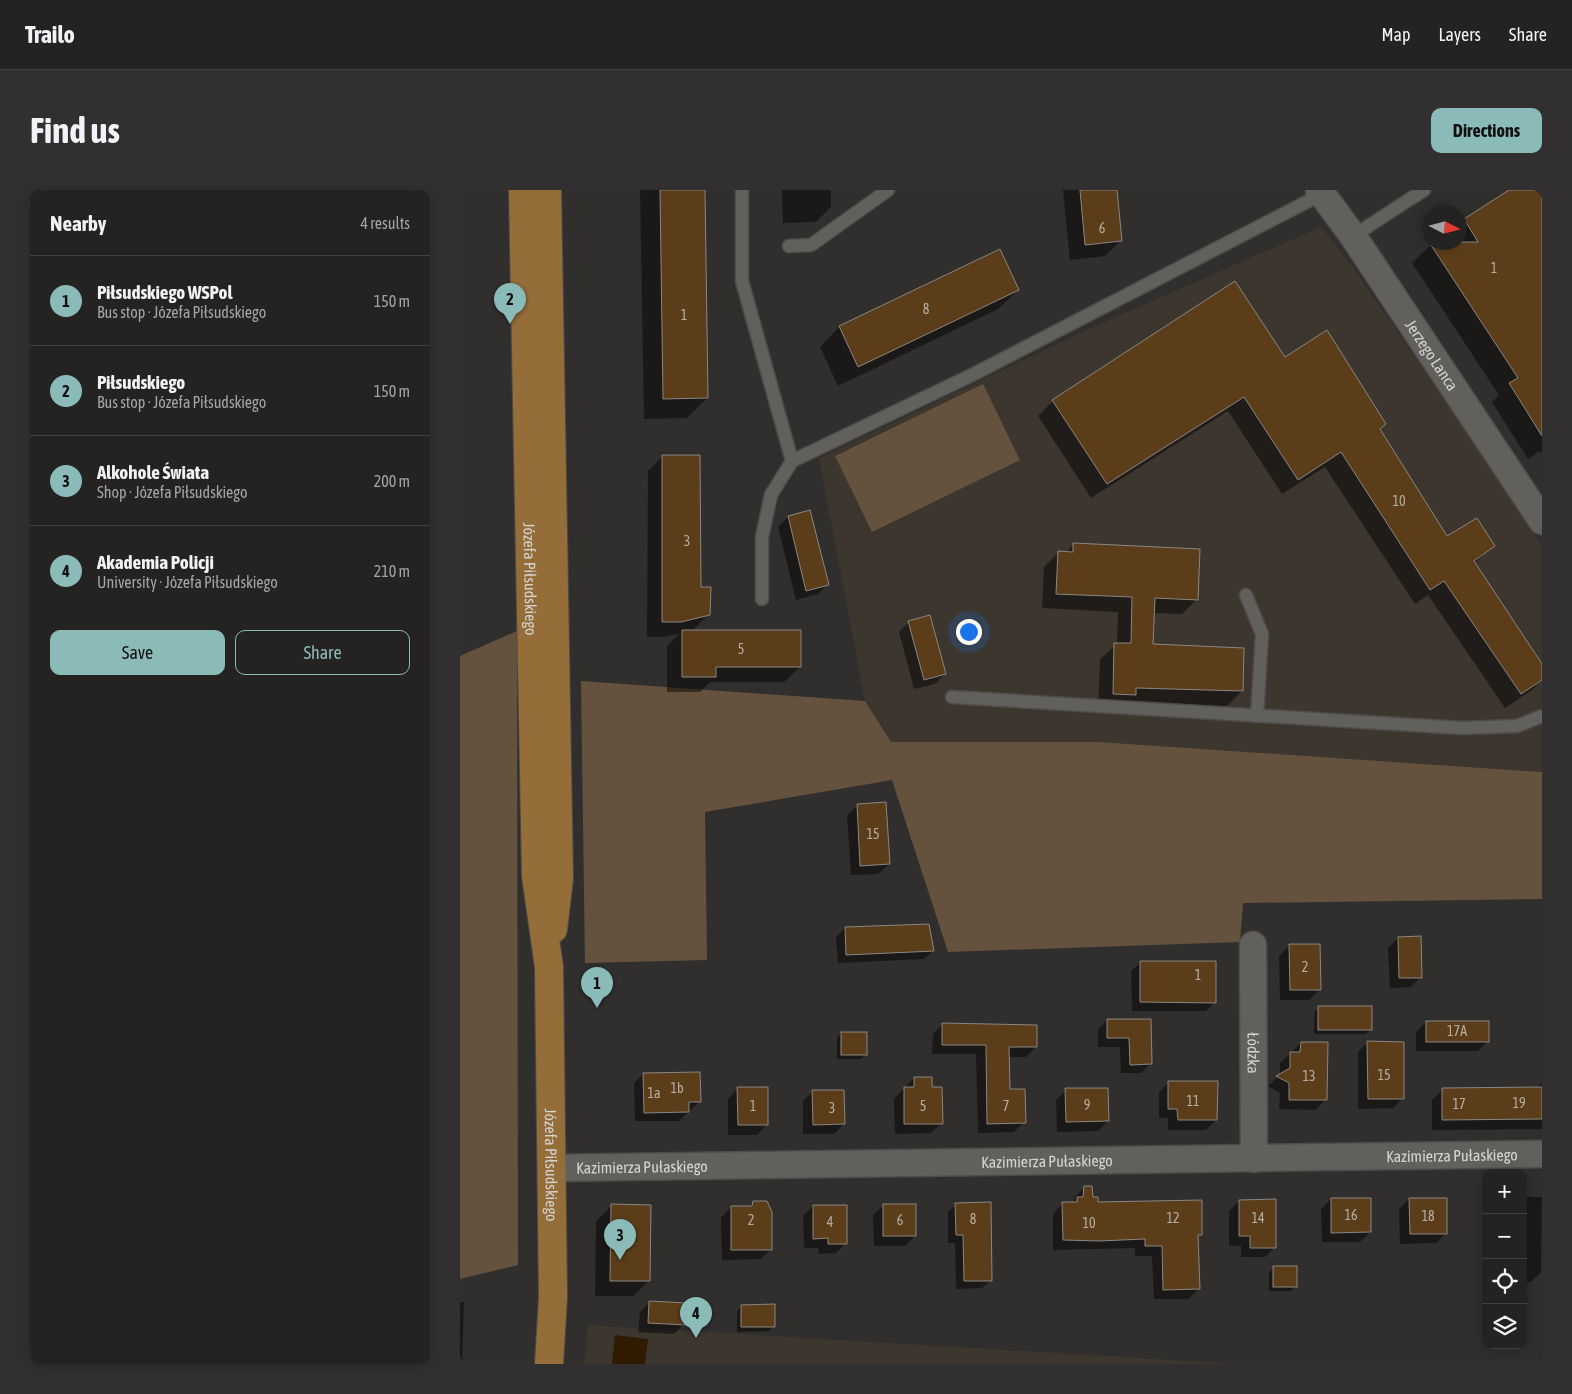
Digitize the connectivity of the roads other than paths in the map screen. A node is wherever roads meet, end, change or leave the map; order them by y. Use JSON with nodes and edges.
{"nodes":[{"id":1,"x":523,"y":190,"type":"edge"},
{"id":2,"x":548,"y":190,"type":"edge"},
{"id":3,"x":742,"y":190,"type":"edge"},
{"id":4,"x":868,"y":190,"type":"edge"},
{"id":5,"x":888,"y":190,"type":"edge"},
{"id":6,"x":1424,"y":190,"type":"edge"},
{"id":7,"x":1321,"y":192,"type":"edge"},
{"id":8,"x":869,"y":204,"type":"junction"},
{"id":9,"x":1353,"y":236,"type":"junction"},
{"id":10,"x":789,"y":246,"type":"dead end"},
{"id":11,"x":792,"y":461,"type":"junction"},
{"id":12,"x":1542,"y":521,"type":"edge"},
{"id":13,"x":1246,"y":595,"type":"dead end"},
{"id":14,"x":762,"y":599,"type":"dead end"},
{"id":15,"x":952,"y":697,"type":"dead end"},
{"id":16,"x":1257,"y":716,"type":"junction"},
{"id":17,"x":1542,"y":716,"type":"edge"},
{"id":18,"x":1252,"y":945,"type":"dead end"},
{"id":19,"x":549,"y":968,"type":"junction"},
{"id":20,"x":1542,"y":1154,"type":"edge"},
{"id":21,"x":1254,"y":1159,"type":"junction"},
{"id":22,"x":552,"y":1168,"type":"junction"},
{"id":23,"x":549,"y":1364,"type":"edge"}],
"edges":[{"from":1,"to":19,"type":"main road","name":"Józefa Piłsudskiego"},
{"from":2,"to":19,"type":"main road","name":"Józefa Piłsudskiego"},
{"from":3,"to":11,"type":"lane"},
{"from":4,"to":8,"type":"lane"},
{"from":5,"to":8,"type":"lane"},
{"from":6,"to":9,"type":"lane"},
{"from":7,"to":9,"type":"street","name":"Jerzego Lanca"},
{"from":7,"to":11,"type":"lane"},
{"from":8,"to":10,"type":"lane"},
{"from":9,"to":12,"type":"street","name":"Jerzego Lanca"},
{"from":11,"to":14,"type":"lane"},
{"from":13,"to":16,"type":"lane"},
{"from":15,"to":16,"type":"lane"},
{"from":16,"to":17,"type":"lane"},
{"from":18,"to":21,"type":"street","name":"Łódzka"},
{"from":19,"to":22,"type":"main road","name":"Józefa Piłsudskiego"},
{"from":20,"to":21,"type":"street","name":"Kazimierza Pułaskiego"},
{"from":21,"to":22,"type":"street","name":"Kazimierza Pułaskiego"},
{"from":22,"to":23,"type":"main road","name":"Józefa Piłsudskiego"}]}
